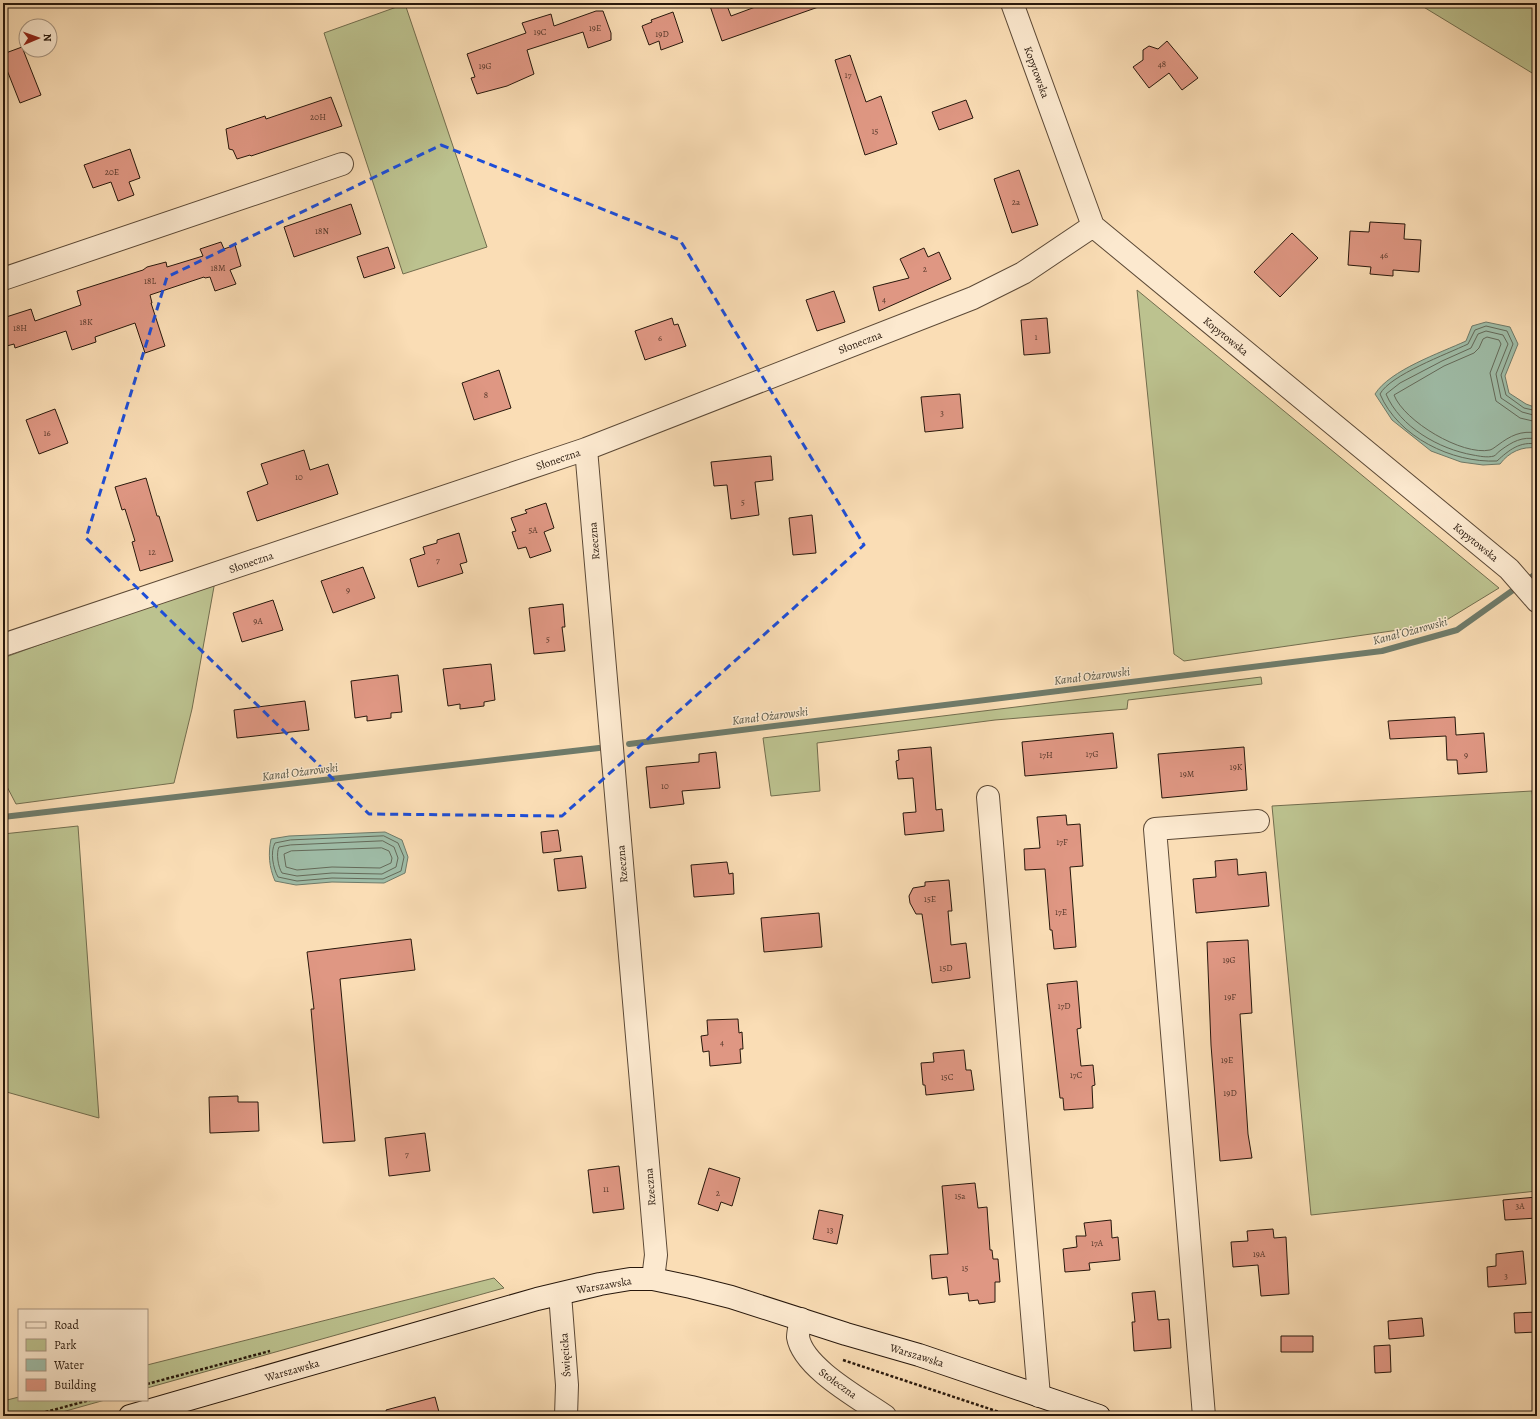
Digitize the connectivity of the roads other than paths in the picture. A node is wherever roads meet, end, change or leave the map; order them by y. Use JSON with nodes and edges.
{"nodes":[{"id":1,"x":1012,"y":3,"type":"edge"},
{"id":2,"x":342,"y":164,"type":"dead end"},
{"id":3,"x":1093,"y":226,"type":"junction"},
{"id":4,"x":3,"y":279,"type":"edge"},
{"id":5,"x":586,"y":449,"type":"junction"},
{"id":6,"x":1527,"y":590,"type":"edge"},
{"id":7,"x":3,"y":645,"type":"edge"},
{"id":8,"x":988,"y":797,"type":"dead end"},
{"id":9,"x":1258,"y":821,"type":"dead end"},
{"id":10,"x":653,"y":1279,"type":"junction"},
{"id":11,"x":560,"y":1294,"type":"junction"},
{"id":12,"x":801,"y":1319,"type":"junction"},
{"id":13,"x":1039,"y":1396,"type":"junction"},
{"id":14,"x":130,"y":1416,"type":"edge"},
{"id":15,"x":566,"y":1416,"type":"edge"},
{"id":16,"x":885,"y":1416,"type":"edge"},
{"id":17,"x":1098,"y":1416,"type":"edge"},
{"id":18,"x":1204,"y":1416,"type":"edge"}],
"edges":[{"from":1,"to":3,"type":"street","name":"Kopytowska"},
{"from":2,"to":4,"type":"street"},
{"from":3,"to":5,"type":"street","name":"Słoneczna"},
{"from":3,"to":6,"type":"street","name":"Kopytowska"},
{"from":5,"to":7,"type":"street","name":"Słoneczna"},
{"from":5,"to":10,"type":"street","name":"Rzeczna"},
{"from":8,"to":13,"type":"street"},
{"from":9,"to":18,"type":"street"},
{"from":10,"to":11,"type":"street","name":"Warszawska"},
{"from":10,"to":12,"type":"street","name":"Warszawska"},
{"from":11,"to":14,"type":"street","name":"Warszawska"},
{"from":11,"to":15,"type":"street","name":"Święcicka"},
{"from":12,"to":13,"type":"street","name":"Warszawska"},
{"from":12,"to":16,"type":"street","name":"Stołeczna"},
{"from":13,"to":17,"type":"street","name":"Warszawska"}]}
